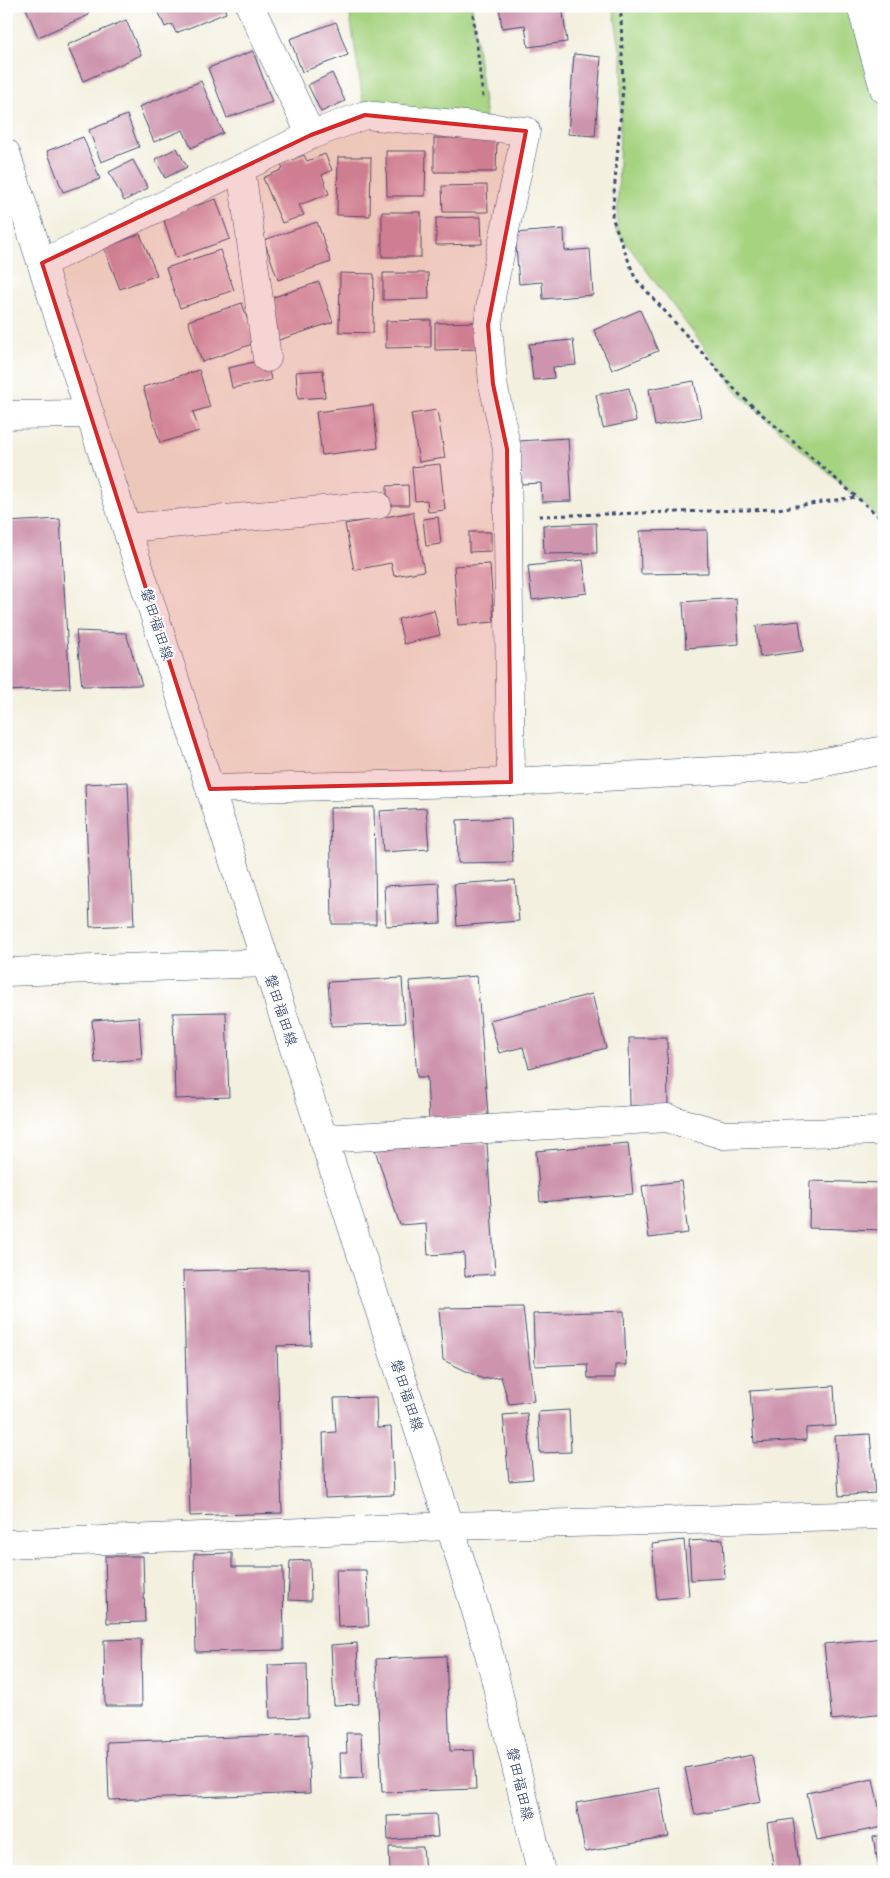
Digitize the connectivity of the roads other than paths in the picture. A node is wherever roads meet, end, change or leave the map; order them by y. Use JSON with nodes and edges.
{"nodes":[{"id":1,"x":250,"y":6,"type":"edge"},
{"id":2,"x":861,"y":6,"type":"edge"},
{"id":3,"x":884,"y":89,"type":"edge"},
{"id":4,"x":311,"y":135,"type":"junction"},
{"id":5,"x":6,"y":153,"type":"edge"},
{"id":6,"x":241,"y":169,"type":"junction"},
{"id":7,"x":42,"y":263,"type":"junction"},
{"id":8,"x":266,"y":358,"type":"dead end"},
{"id":9,"x":90,"y":414,"type":"junction"},
{"id":10,"x":6,"y":415,"type":"edge"},
{"id":11,"x":377,"y":505,"type":"dead end"},
{"id":12,"x":127,"y":528,"type":"junction"},
{"id":13,"x":884,"y":750,"type":"edge"},
{"id":14,"x":511,"y":782,"type":"junction"},
{"id":15,"x":210,"y":789,"type":"junction"},
{"id":16,"x":266,"y":963,"type":"junction"},
{"id":17,"x":6,"y":972,"type":"edge"},
{"id":18,"x":884,"y":1131,"type":"edge"},
{"id":19,"x":323,"y":1139,"type":"junction"},
{"id":20,"x":884,"y":1515,"type":"edge"},
{"id":21,"x":450,"y":1526,"type":"junction"},
{"id":22,"x":6,"y":1544,"type":"edge"},
{"id":23,"x":541,"y":1872,"type":"edge"}],
"edges":[{"from":1,"to":4,"type":"street"},
{"from":2,"to":3,"type":"street"},
{"from":4,"to":6,"type":"street"},
{"from":4,"to":14,"type":"street"},
{"from":5,"to":7,"type":"street","name":"磐田福田線"},
{"from":6,"to":7,"type":"street"},
{"from":6,"to":8,"type":"street"},
{"from":7,"to":9,"type":"street","name":"磐田福田線"},
{"from":9,"to":10,"type":"street"},
{"from":9,"to":12,"type":"street","name":"磐田福田線"},
{"from":11,"to":12,"type":"street"},
{"from":12,"to":15,"type":"street","name":"磐田福田線"},
{"from":13,"to":14,"type":"street"},
{"from":14,"to":15,"type":"street"},
{"from":15,"to":16,"type":"street","name":"磐田福田線"},
{"from":16,"to":17,"type":"street"},
{"from":16,"to":19,"type":"street","name":"磐田福田線"},
{"from":18,"to":19,"type":"street"},
{"from":19,"to":21,"type":"street","name":"磐田福田線"},
{"from":20,"to":21,"type":"street"},
{"from":21,"to":22,"type":"street"},
{"from":21,"to":23,"type":"street","name":"磐田福田線"}]}
